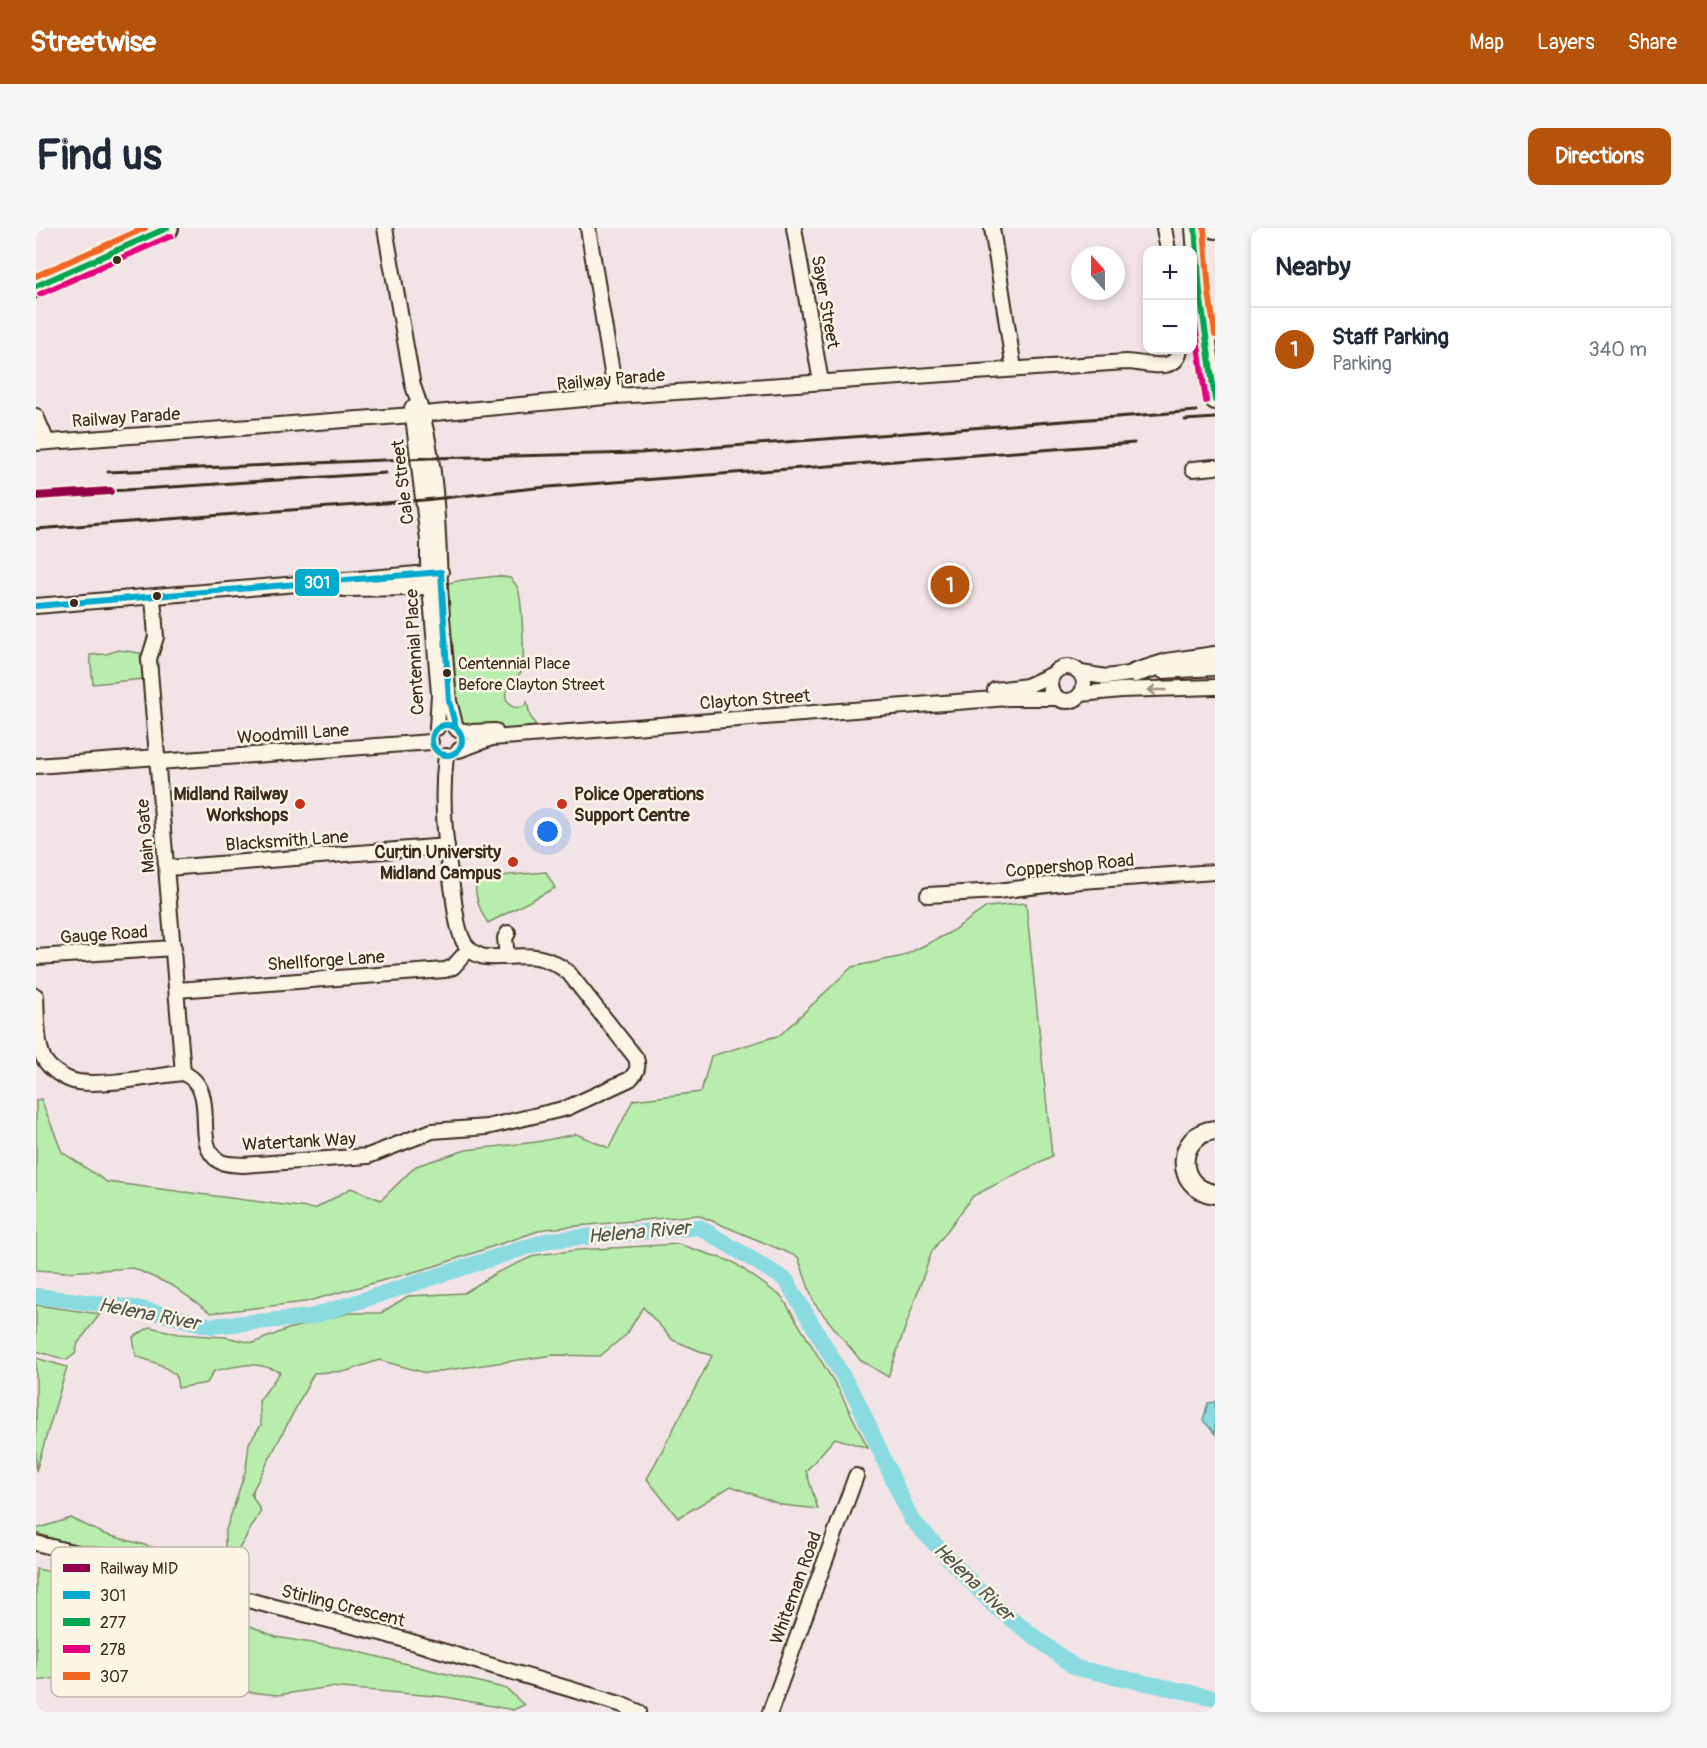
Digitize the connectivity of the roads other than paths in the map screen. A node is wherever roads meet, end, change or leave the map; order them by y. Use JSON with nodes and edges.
{"nodes":[{"id":1,"x":166,"y":228,"type":"edge"},
{"id":2,"x":385,"y":228,"type":"edge"},
{"id":3,"x":588,"y":228,"type":"edge"},
{"id":4,"x":794,"y":228,"type":"edge"},
{"id":5,"x":992,"y":228,"type":"edge"},
{"id":6,"x":1164,"y":228,"type":"edge"},
{"id":7,"x":1195,"y":228,"type":"edge"},
{"id":8,"x":1167,"y":246,"type":"edge"},
{"id":9,"x":36,"y":286,"type":"edge"},
{"id":10,"x":1178,"y":354,"type":"edge"},
{"id":11,"x":1014,"y":369,"type":"junction"},
{"id":12,"x":821,"y":382,"type":"junction"},
{"id":13,"x":616,"y":396,"type":"junction"},
{"id":14,"x":1215,"y":400,"type":"edge"},
{"id":15,"x":418,"y":415,"type":"junction"},
{"id":16,"x":36,"y":416,"type":"edge"},
{"id":17,"x":42,"y":442,"type":"edge"},
{"id":18,"x":1215,"y":467,"type":"edge"},
{"id":19,"x":1193,"y":469,"type":"dead end"},
{"id":20,"x":435,"y":580,"type":"junction"},
{"id":21,"x":153,"y":600,"type":"junction"},
{"id":22,"x":36,"y":606,"type":"edge"},
{"id":23,"x":36,"y":615,"type":"edge"},
{"id":24,"x":1215,"y":656,"type":"edge"},
{"id":25,"x":1215,"y":668,"type":"edge"},
{"id":26,"x":1081,"y":673,"type":"junction"},
{"id":27,"x":1135,"y":673,"type":"junction"},
{"id":28,"x":1053,"y":674,"type":"junction"},
{"id":29,"x":1215,"y":687,"type":"edge"},
{"id":30,"x":1081,"y":694,"type":"junction"},
{"id":31,"x":1056,"y":698,"type":"junction"},
{"id":32,"x":457,"y":729,"type":"junction"},
{"id":33,"x":434,"y":735,"type":"junction"},
{"id":34,"x":459,"y":750,"type":"junction"},
{"id":35,"x":446,"y":756,"type":"junction"},
{"id":36,"x":158,"y":760,"type":"junction"},
{"id":37,"x":36,"y":766,"type":"edge"},
{"id":38,"x":447,"y":846,"type":"junction"},
{"id":39,"x":167,"y":868,"type":"junction"},
{"id":40,"x":1215,"y":872,"type":"edge"},
{"id":41,"x":928,"y":895,"type":"dead end"},
{"id":42,"x":508,"y":933,"type":"dead end"},
{"id":43,"x":174,"y":948,"type":"junction"},
{"id":44,"x":469,"y":949,"type":"junction"},
{"id":45,"x":36,"y":957,"type":"edge"},
{"id":46,"x":507,"y":957,"type":"junction"},
{"id":47,"x":177,"y":990,"type":"junction"},
{"id":48,"x":36,"y":996,"type":"edge"},
{"id":49,"x":39,"y":1046,"type":"edge"},
{"id":50,"x":183,"y":1073,"type":"junction"},
{"id":51,"x":1215,"y":1130,"type":"edge"},
{"id":52,"x":1215,"y":1194,"type":"edge"},
{"id":53,"x":856,"y":1476,"type":"dead end"},
{"id":54,"x":36,"y":1543,"type":"edge"},
{"id":55,"x":52,"y":1547,"type":"edge"},
{"id":56,"x":249,"y":1600,"type":"edge"},
{"id":57,"x":639,"y":1712,"type":"edge"},
{"id":58,"x":770,"y":1712,"type":"edge"}],
"edges":[{"from":1,"to":9,"type":"highway"},
{"from":2,"to":15,"type":"street","name":"Cale Street"},
{"from":3,"to":13,"type":"street"},
{"from":4,"to":12,"type":"street","name":"Sayer Street"},
{"from":5,"to":11,"type":"street"},
{"from":6,"to":8,"type":"street"},
{"from":7,"to":14,"type":"main road"},
{"from":10,"to":11,"type":"street","name":"Railway Parade"},
{"from":11,"to":12,"type":"street","name":"Railway Parade"},
{"from":12,"to":13,"type":"street","name":"Railway Parade"},
{"from":13,"to":15,"type":"street","name":"Railway Parade"},
{"from":15,"to":17,"type":"street","name":"Railway Parade"},
{"from":15,"to":20,"type":"street","name":"Cale Street"},
{"from":16,"to":17,"type":"street"},
{"from":18,"to":19,"type":"street"},
{"from":20,"to":21,"type":"street"},
{"from":20,"to":32,"type":"street","name":"Centennial Place"},
{"from":20,"to":33,"type":"street","name":"Centennial Place"},
{"from":21,"to":22,"type":"street"},
{"from":21,"to":23,"type":"street"},
{"from":21,"to":36,"type":"street","name":"Main Gate"},
{"from":24,"to":27,"type":"main road"},
{"from":25,"to":27,"type":"street"},
{"from":26,"to":27,"type":"street"},
{"from":26,"to":28,"type":"street"},
{"from":26,"to":30,"type":"street"},
{"from":28,"to":31,"type":"street"},
{"from":28,"to":32,"type":"street","name":"Clayton Street"},
{"from":29,"to":30,"type":"street","one_way":true},
{"from":30,"to":31,"type":"street"},
{"from":31,"to":34,"type":"street","name":"Clayton Street"},
{"from":32,"to":33,"type":"street"},
{"from":32,"to":34,"type":"street"},
{"from":33,"to":35,"type":"street"},
{"from":33,"to":36,"type":"street","name":"Woodmill Lane"},
{"from":34,"to":35,"type":"street"},
{"from":35,"to":38,"type":"street"},
{"from":36,"to":37,"type":"street","name":"Woodmill Lane"},
{"from":36,"to":39,"type":"street","name":"Main Gate"},
{"from":38,"to":39,"type":"street","name":"Blacksmith Lane"},
{"from":38,"to":44,"type":"street"},
{"from":39,"to":43,"type":"street","name":"Main Gate"},
{"from":40,"to":41,"type":"street","name":"Coppershop Road"},
{"from":42,"to":46,"type":"street"},
{"from":43,"to":45,"type":"street","name":"Gauge Road"},
{"from":43,"to":47,"type":"street","name":"Main Gate"},
{"from":44,"to":46,"type":"street"},
{"from":44,"to":47,"type":"street","name":"Shellforge Lane"},
{"from":46,"to":50,"type":"street","name":"Watertank Way"},
{"from":47,"to":50,"type":"street","name":"Main Gate"},
{"from":48,"to":49,"type":"street"},
{"from":49,"to":50,"type":"street"},
{"from":51,"to":52,"type":"main road"},
{"from":53,"to":58,"type":"street","name":"Whiteman Road"},
{"from":54,"to":55,"type":"street","name":"Stirling Crescent"},
{"from":56,"to":57,"type":"street","name":"Stirling Crescent"}]}
